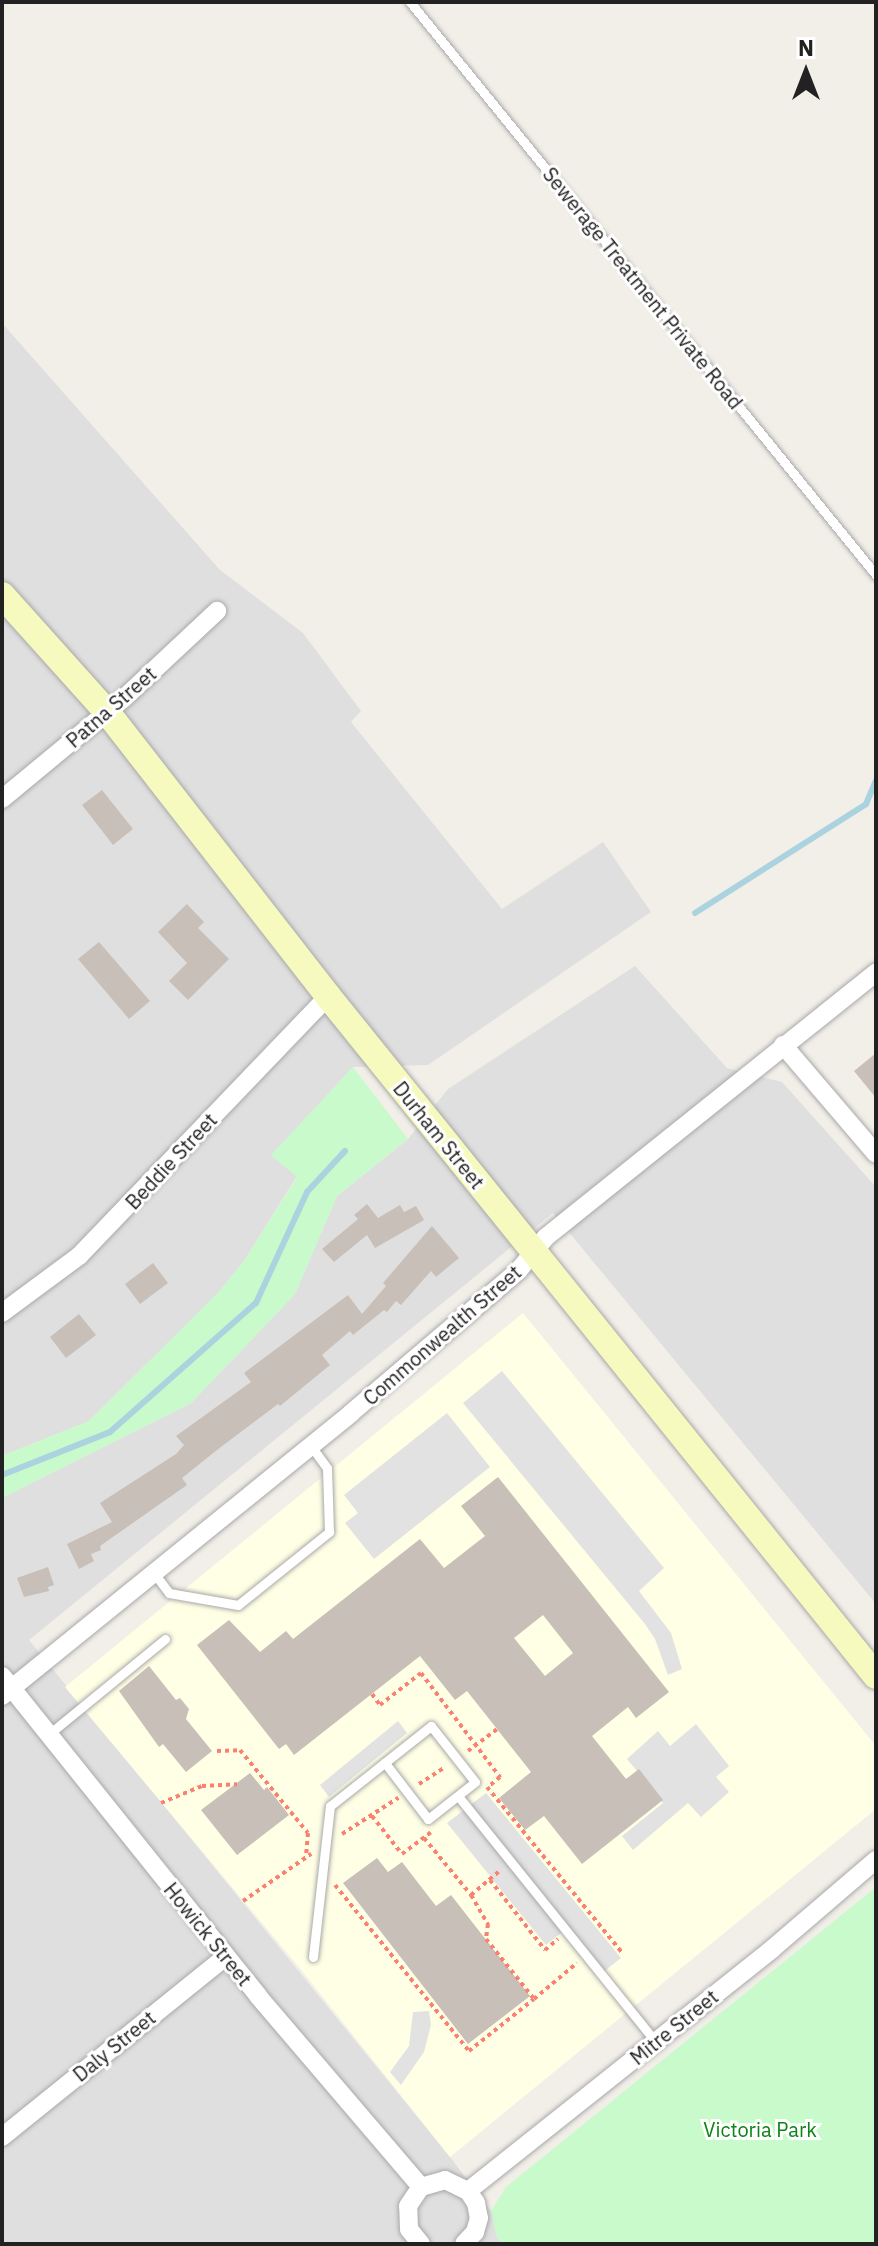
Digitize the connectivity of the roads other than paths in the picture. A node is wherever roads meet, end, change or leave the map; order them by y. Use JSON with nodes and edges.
{"nodes":[{"id":1,"x":410,"y":2,"type":"edge"},
{"id":2,"x":876,"y":575,"type":"edge"},
{"id":3,"x":2,"y":595,"type":"edge"},
{"id":4,"x":217,"y":611,"type":"dead end"},
{"id":5,"x":107,"y":712,"type":"junction"},
{"id":6,"x":2,"y":799,"type":"edge"},
{"id":7,"x":876,"y":973,"type":"edge"},
{"id":8,"x":328,"y":996,"type":"junction"},
{"id":9,"x":783,"y":1045,"type":"junction"},
{"id":10,"x":876,"y":1154,"type":"edge"},
{"id":11,"x":533,"y":1253,"type":"junction"},
{"id":12,"x":2,"y":1313,"type":"edge"},
{"id":13,"x":311,"y":1446,"type":"junction"},
{"id":14,"x":154,"y":1573,"type":"junction"},
{"id":15,"x":165,"y":1639,"type":"dead end"},
{"id":16,"x":876,"y":1676,"type":"edge"},
{"id":17,"x":4,"y":1687,"type":"edge"},
{"id":18,"x":49,"y":1734,"type":"junction"},
{"id":19,"x":385,"y":1763,"type":"junction"},
{"id":20,"x":458,"y":1796,"type":"junction"},
{"id":21,"x":876,"y":1860,"type":"edge"},
{"id":22,"x":226,"y":1956,"type":"junction"},
{"id":23,"x":313,"y":1957,"type":"dead end"},
{"id":24,"x":656,"y":2042,"type":"junction"},
{"id":25,"x":2,"y":2137,"type":"edge"},
{"id":26,"x":421,"y":2187,"type":"junction"},
{"id":27,"x":468,"y":2191,"type":"junction"},
{"id":28,"x":415,"y":2242,"type":"edge"},
{"id":29,"x":465,"y":2244,"type":"edge"}],
"edges":[{"from":1,"to":2,"type":"lane","name":"Sewerage Treatment Private Road"},
{"from":3,"to":5,"type":"main road","name":"Durham Street"},
{"from":4,"to":5,"type":"street","name":"Patna Street"},
{"from":5,"to":6,"type":"street","name":"Patna Street"},
{"from":5,"to":8,"type":"main road","name":"Durham Street"},
{"from":7,"to":9,"type":"street","name":"Commonwealth Street"},
{"from":8,"to":11,"type":"main road","name":"Durham Street"},
{"from":8,"to":12,"type":"street","name":"Beddie Street"},
{"from":9,"to":10,"type":"street"},
{"from":9,"to":11,"type":"street","name":"Commonwealth Street"},
{"from":11,"to":13,"type":"street","name":"Commonwealth Street"},
{"from":11,"to":16,"type":"main road","name":"Durham Street"},
{"from":13,"to":14,"type":"street","name":"Commonwealth Street"},
{"from":13,"to":14,"type":"lane"},
{"from":14,"to":17,"type":"street","name":"Commonwealth Street"},
{"from":15,"to":18,"type":"lane"},
{"from":17,"to":18,"type":"street","name":"Howick Street"},
{"from":18,"to":22,"type":"street","name":"Howick Street"},
{"from":19,"to":20,"type":"lane"},
{"from":19,"to":20,"type":"lane"},
{"from":19,"to":23,"type":"lane"},
{"from":20,"to":24,"type":"lane"},
{"from":21,"to":24,"type":"street","name":"Mitre Street"},
{"from":22,"to":25,"type":"street","name":"Daly Street"},
{"from":22,"to":26,"type":"street","name":"Howick Street"},
{"from":24,"to":27,"type":"street","name":"Mitre Street"},
{"from":26,"to":27,"type":"street"},
{"from":26,"to":28,"type":"street"},
{"from":27,"to":29,"type":"street"}]}
